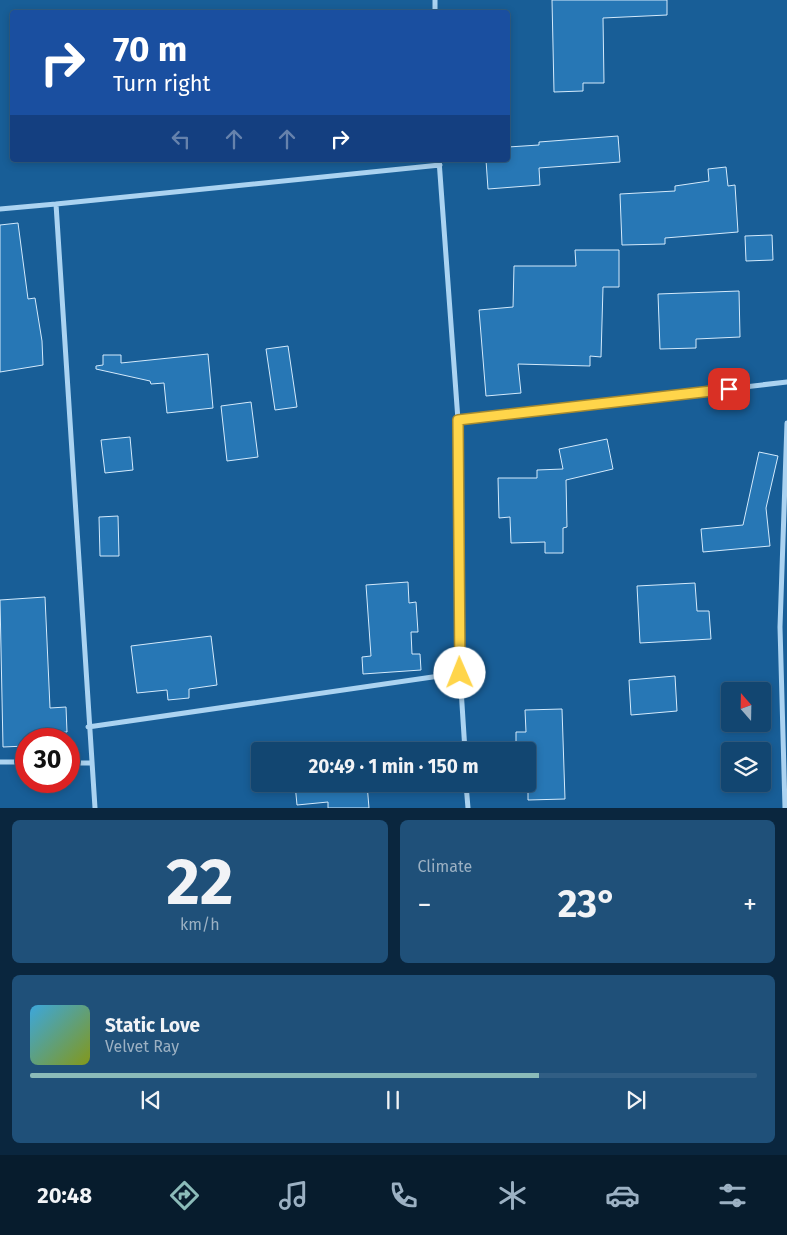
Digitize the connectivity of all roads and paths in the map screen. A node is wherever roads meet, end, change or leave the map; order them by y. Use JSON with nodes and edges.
{"nodes":[{"id":1,"x":440,"y":163,"type":"edge"},
{"id":2,"x":56,"y":204,"type":"junction"},
{"id":3,"x":0,"y":209,"type":"edge"},
{"id":4,"x":787,"y":382,"type":"edge"},
{"id":5,"x":458,"y":420,"type":"junction"},
{"id":6,"x":787,"y":423,"type":"edge"},
{"id":7,"x":460,"y":673,"type":"junction"},
{"id":8,"x":88,"y":728,"type":"junction"},
{"id":9,"x":464,"y":742,"type":"edge"},
{"id":10,"x":0,"y":762,"type":"edge"},
{"id":11,"x":15,"y":762,"type":"edge"},
{"id":12,"x":80,"y":763,"type":"edge"},
{"id":13,"x":92,"y":763,"type":"junction"},
{"id":14,"x":467,"y":792,"type":"edge"},
{"id":15,"x":95,"y":808,"type":"edge"},
{"id":16,"x":468,"y":808,"type":"edge"},
{"id":17,"x":785,"y":808,"type":"edge"}],
"edges":[{"from":1,"to":2,"type":"street"},
{"from":1,"to":5,"type":"street"},
{"from":2,"to":3,"type":"street"},
{"from":2,"to":8,"type":"street"},
{"from":4,"to":5,"type":"street"},
{"from":5,"to":7,"type":"street"},
{"from":6,"to":17,"type":"street"},
{"from":7,"to":8,"type":"street"},
{"from":7,"to":9,"type":"street"},
{"from":8,"to":13,"type":"street"},
{"from":10,"to":11,"type":"street"},
{"from":12,"to":13,"type":"street"},
{"from":13,"to":15,"type":"street"},
{"from":14,"to":16,"type":"street"}]}
